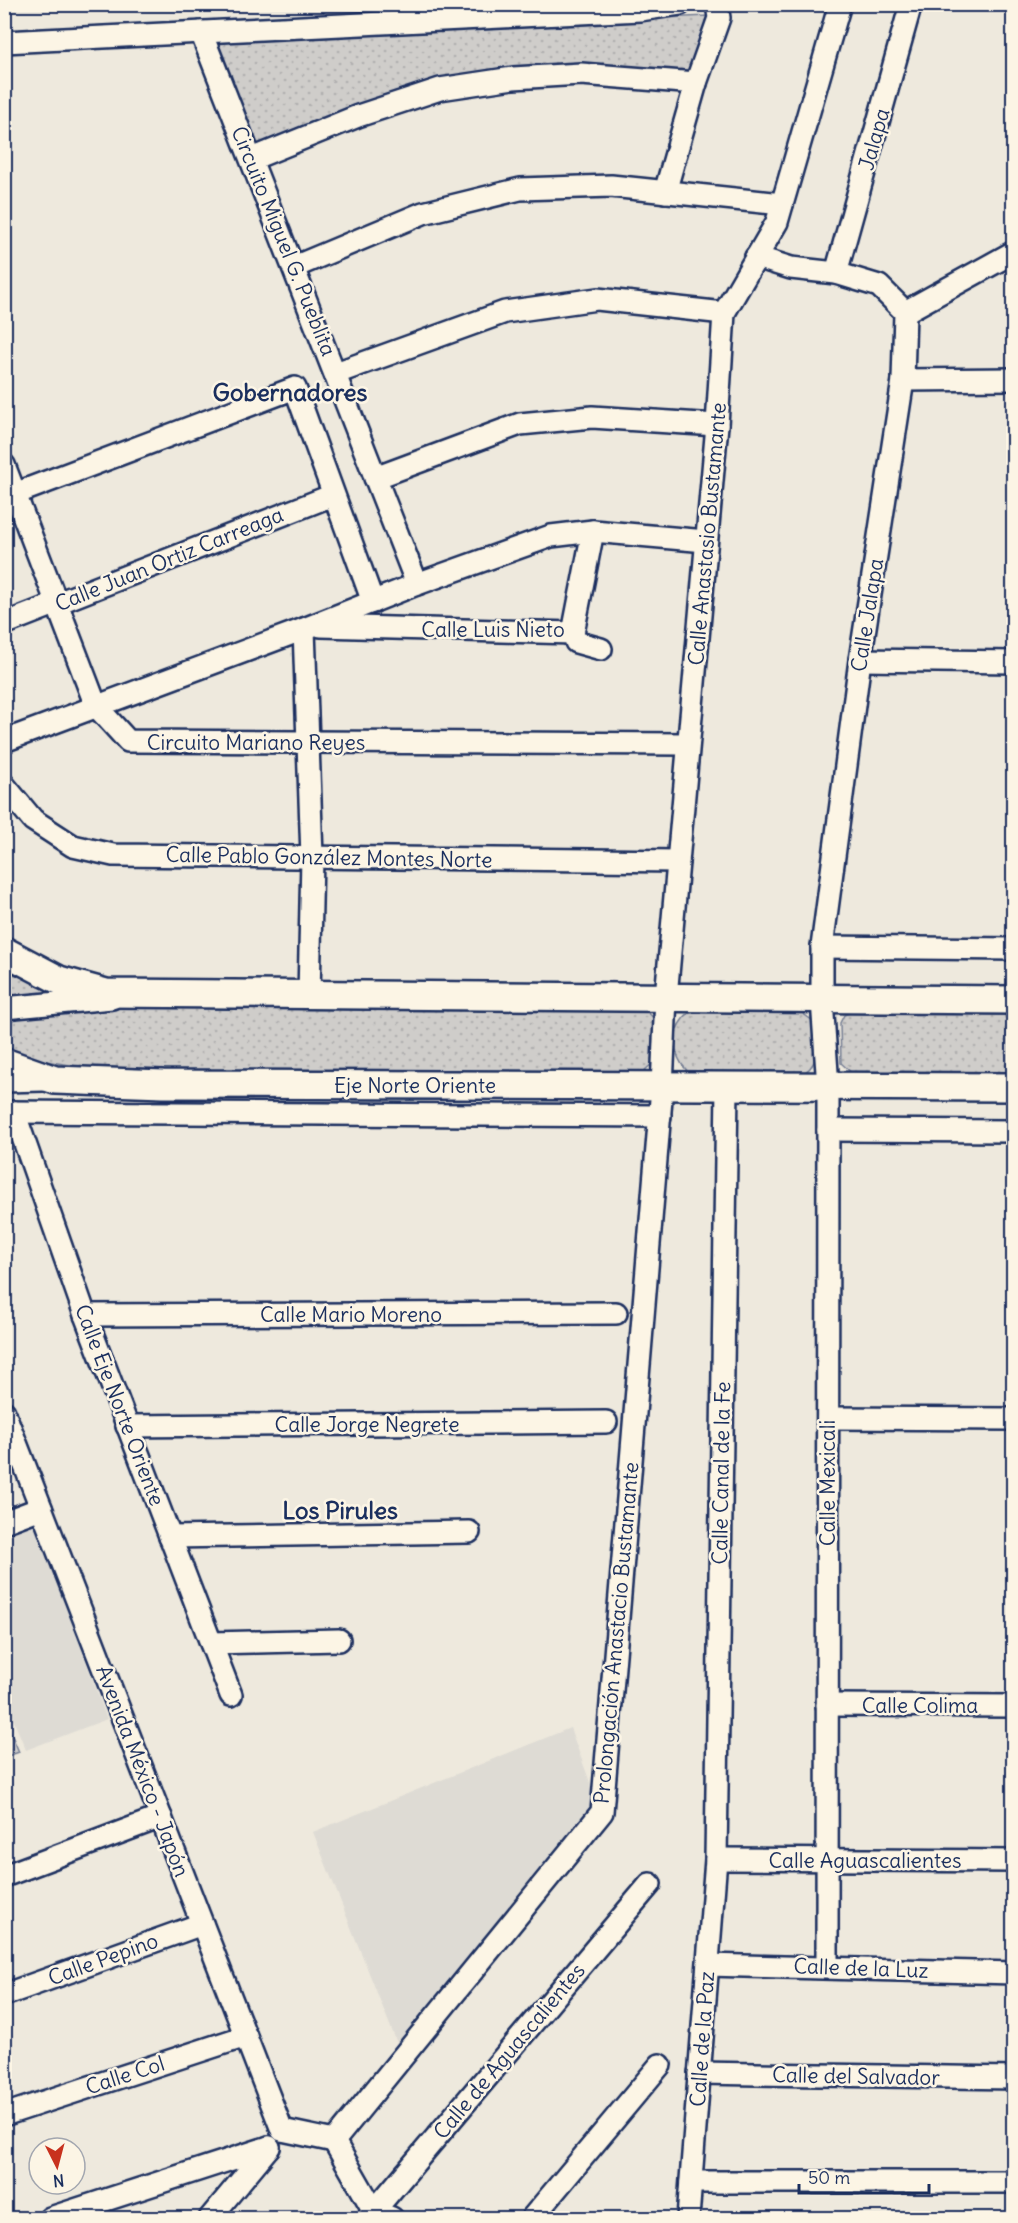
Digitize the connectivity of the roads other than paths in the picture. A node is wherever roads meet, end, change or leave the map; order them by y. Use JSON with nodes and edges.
{"nodes":[{"id":1,"x":680,"y":4,"type":"edge"},
{"id":2,"x":717,"y":4,"type":"edge"},
{"id":3,"x":840,"y":4,"type":"edge"},
{"id":4,"x":911,"y":4,"type":"edge"},
{"id":5,"x":639,"y":7,"type":"edge"},
{"id":6,"x":337,"y":15,"type":"edge"},
{"id":7,"x":201,"y":32,"type":"junction"},
{"id":8,"x":4,"y":42,"type":"edge"},
{"id":9,"x":696,"y":83,"type":"junction"},
{"id":10,"x":252,"y":159,"type":"junction"},
{"id":11,"x":665,"y":192,"type":"junction"},
{"id":12,"x":782,"y":204,"type":"junction"},
{"id":13,"x":1014,"y":252,"type":"edge"},
{"id":14,"x":756,"y":257,"type":"junction"},
{"id":15,"x":294,"y":267,"type":"junction"},
{"id":16,"x":836,"y":273,"type":"junction"},
{"id":17,"x":904,"y":312,"type":"junction"},
{"id":18,"x":724,"y":313,"type":"junction"},
{"id":19,"x":336,"y":373,"type":"junction"},
{"id":20,"x":1014,"y":379,"type":"edge"},
{"id":21,"x":903,"y":380,"type":"junction"},
{"id":22,"x":717,"y":425,"type":"junction"},
{"id":23,"x":4,"y":465,"type":"edge"},
{"id":24,"x":375,"y":478,"type":"junction"},
{"id":25,"x":333,"y":495,"type":"junction"},
{"id":26,"x":10,"y":496,"type":"edge"},
{"id":27,"x":593,"y":531,"type":"junction"},
{"id":28,"x":706,"y":541,"type":"junction"},
{"id":29,"x":417,"y":584,"type":"junction"},
{"id":30,"x":373,"y":602,"type":"junction"},
{"id":31,"x":57,"y":604,"type":"junction"},
{"id":32,"x":4,"y":624,"type":"edge"},
{"id":33,"x":309,"y":628,"type":"junction"},
{"id":34,"x":573,"y":633,"type":"junction"},
{"id":35,"x":601,"y":649,"type":"dead end"},
{"id":36,"x":860,"y":660,"type":"junction"},
{"id":37,"x":1014,"y":662,"type":"edge"},
{"id":38,"x":96,"y":706,"type":"junction"},
{"id":39,"x":4,"y":741,"type":"edge"},
{"id":40,"x":310,"y":742,"type":"junction"},
{"id":41,"x":688,"y":744,"type":"junction"},
{"id":42,"x":4,"y":785,"type":"edge"},
{"id":43,"x":312,"y":857,"type":"junction"},
{"id":44,"x":678,"y":861,"type":"junction"},
{"id":45,"x":822,"y":946,"type":"junction"},
{"id":46,"x":1014,"y":949,"type":"edge"},
{"id":47,"x":4,"y":951,"type":"edge"},
{"id":48,"x":146,"y":994,"type":"junction"},
{"id":49,"x":309,"y":996,"type":"junction"},
{"id":50,"x":666,"y":997,"type":"junction"},
{"id":51,"x":822,"y":1000,"type":"junction"},
{"id":52,"x":1014,"y":1000,"type":"edge"},
{"id":53,"x":4,"y":1008,"type":"edge"},
{"id":54,"x":4,"y":1062,"type":"edge"},
{"id":55,"x":55,"y":1080,"type":"junction"},
{"id":56,"x":4,"y":1081,"type":"edge"},
{"id":57,"x":662,"y":1087,"type":"junction"},
{"id":58,"x":727,"y":1087,"type":"junction"},
{"id":59,"x":828,"y":1087,"type":"junction"},
{"id":60,"x":1014,"y":1087,"type":"edge"},
{"id":61,"x":9,"y":1112,"type":"edge"},
{"id":62,"x":660,"y":1116,"type":"junction"},
{"id":63,"x":828,"y":1130,"type":"junction"},
{"id":64,"x":1014,"y":1131,"type":"edge"},
{"id":65,"x":616,"y":1313,"type":"dead end"},
{"id":66,"x":85,"y":1316,"type":"junction"},
{"id":67,"x":4,"y":1412,"type":"edge"},
{"id":68,"x":828,"y":1418,"type":"junction"},
{"id":69,"x":1014,"y":1419,"type":"edge"},
{"id":70,"x":606,"y":1422,"type":"dead end"},
{"id":71,"x":127,"y":1426,"type":"junction"},
{"id":72,"x":41,"y":1508,"type":"junction"},
{"id":73,"x":4,"y":1522,"type":"edge"},
{"id":74,"x":469,"y":1532,"type":"dead end"},
{"id":75,"x":170,"y":1537,"type":"junction"},
{"id":76,"x":339,"y":1640,"type":"dead end"},
{"id":77,"x":211,"y":1643,"type":"junction"},
{"id":78,"x":231,"y":1695,"type":"dead end"},
{"id":79,"x":827,"y":1705,"type":"junction"},
{"id":80,"x":1014,"y":1706,"type":"edge"},
{"id":81,"x":161,"y":1817,"type":"junction"},
{"id":82,"x":716,"y":1859,"type":"junction"},
{"id":83,"x":827,"y":1859,"type":"junction"},
{"id":84,"x":1014,"y":1861,"type":"edge"},
{"id":85,"x":4,"y":1876,"type":"edge"},
{"id":86,"x":650,"y":1884,"type":"dead end"},
{"id":87,"x":202,"y":1924,"type":"junction"},
{"id":88,"x":708,"y":1965,"type":"junction"},
{"id":89,"x":827,"y":1967,"type":"junction"},
{"id":90,"x":1014,"y":1973,"type":"edge"},
{"id":91,"x":4,"y":1995,"type":"edge"},
{"id":92,"x":246,"y":2036,"type":"junction"},
{"id":93,"x":660,"y":2065,"type":"dead end"},
{"id":94,"x":699,"y":2073,"type":"junction"},
{"id":95,"x":1014,"y":2078,"type":"edge"},
{"id":96,"x":4,"y":2115,"type":"edge"},
{"id":97,"x":282,"y":2130,"type":"junction"},
{"id":98,"x":333,"y":2141,"type":"junction"},
{"id":99,"x":268,"y":2147,"type":"junction"},
{"id":100,"x":691,"y":2182,"type":"junction"},
{"id":101,"x":1014,"y":2182,"type":"edge"},
{"id":102,"x":378,"y":2216,"type":"edge"},
{"id":103,"x":50,"y":2218,"type":"edge"},
{"id":104,"x":210,"y":2218,"type":"edge"},
{"id":105,"x":532,"y":2218,"type":"edge"},
{"id":106,"x":688,"y":2218,"type":"edge"}],
"edges":[{"from":1,"to":5,"type":"street"},
{"from":2,"to":9,"type":"street"},
{"from":3,"to":12,"type":"street","name":"Calle Anastasio Bustamante"},
{"from":4,"to":16,"type":"street","name":"Jalapa"},
{"from":5,"to":6,"type":"street"},
{"from":6,"to":7,"type":"street"},
{"from":7,"to":8,"type":"street"},
{"from":7,"to":10,"type":"street","name":"Circuito Miguel G. Pueblita"},
{"from":9,"to":10,"type":"street"},
{"from":9,"to":11,"type":"street"},
{"from":10,"to":15,"type":"street","name":"Circuito Miguel G. Pueblita"},
{"from":11,"to":12,"type":"street"},
{"from":11,"to":15,"type":"street"},
{"from":12,"to":14,"type":"street","name":"Calle Anastasio Bustamante"},
{"from":13,"to":17,"type":"street"},
{"from":14,"to":16,"type":"street"},
{"from":14,"to":18,"type":"street","name":"Calle Anastasio Bustamante"},
{"from":15,"to":19,"type":"street","name":"Circuito Miguel G. Pueblita"},
{"from":16,"to":17,"type":"street"},
{"from":17,"to":21,"type":"street","name":"Calle Jalapa"},
{"from":18,"to":19,"type":"street"},
{"from":18,"to":22,"type":"street","name":"Calle Anastasio Bustamante"},
{"from":19,"to":24,"type":"street","name":"Circuito Miguel G. Pueblita"},
{"from":20,"to":21,"type":"street"},
{"from":21,"to":36,"type":"street","name":"Calle Jalapa"},
{"from":22,"to":24,"type":"street"},
{"from":22,"to":28,"type":"street","name":"Calle Anastasio Bustamante"},
{"from":23,"to":26,"type":"street","name":"Circuito Mariano Reyes"},
{"from":24,"to":29,"type":"street","name":"Circuito Miguel G. Pueblita"},
{"from":25,"to":26,"type":"street"},
{"from":25,"to":30,"type":"street"},
{"from":25,"to":31,"type":"street","name":"Calle Juan Ortiz Carreaga"},
{"from":26,"to":31,"type":"street","name":"Circuito Mariano Reyes"},
{"from":27,"to":28,"type":"street","name":"Calle Luis Nieto"},
{"from":27,"to":29,"type":"street","name":"Calle Luis Nieto"},
{"from":27,"to":34,"type":"street","name":"Calle Luis Nieto"},
{"from":28,"to":41,"type":"street","name":"Calle Anastasio Bustamante"},
{"from":29,"to":30,"type":"street","name":"Calle Luis Nieto"},
{"from":30,"to":33,"type":"street","name":"Calle Luis Nieto"},
{"from":31,"to":32,"type":"street","name":"Calle Juan Ortiz Carreaga"},
{"from":31,"to":38,"type":"street","name":"Circuito Mariano Reyes"},
{"from":33,"to":34,"type":"street","name":"Calle Luis Nieto"},
{"from":33,"to":38,"type":"street","name":"Calle Luis Nieto"},
{"from":33,"to":40,"type":"street"},
{"from":34,"to":35,"type":"street"},
{"from":36,"to":37,"type":"street"},
{"from":36,"to":45,"type":"street","name":"Calle Jalapa"},
{"from":38,"to":39,"type":"street","name":"Calle Luis Nieto"},
{"from":38,"to":40,"type":"street","name":"Circuito Mariano Reyes"},
{"from":40,"to":41,"type":"street","name":"Circuito Mariano Reyes"},
{"from":40,"to":43,"type":"street"},
{"from":41,"to":44,"type":"street","name":"Calle Anastasio Bustamante"},
{"from":42,"to":43,"type":"street","name":"Calle Pablo González Montes Norte"},
{"from":43,"to":44,"type":"street","name":"Calle Pablo González Montes Norte"},
{"from":43,"to":49,"type":"street"},
{"from":44,"to":50,"type":"street","name":"Calle Anastasio Bustamante"},
{"from":45,"to":46,"type":"street"},
{"from":45,"to":51,"type":"street","name":"Calle Jalapa"},
{"from":47,"to":48,"type":"main road"},
{"from":48,"to":49,"type":"main road"},
{"from":48,"to":53,"type":"street"},
{"from":49,"to":50,"type":"main road"},
{"from":50,"to":51,"type":"main road"},
{"from":50,"to":57,"type":"street","name":"Calle Anastasio Bustamante"},
{"from":51,"to":52,"type":"main road"},
{"from":51,"to":59,"type":"street","name":"Calle Mexicali"},
{"from":54,"to":55,"type":"main road","name":"Eje Norte Oriente"},
{"from":55,"to":56,"type":"street"},
{"from":55,"to":57,"type":"main road","name":"Eje Norte Oriente"},
{"from":57,"to":58,"type":"main road","name":"Eje Norte Oriente"},
{"from":57,"to":62,"type":"street","name":"Prolongación Anastacio Bustamante"},
{"from":58,"to":59,"type":"main road","name":"Eje Norte Oriente"},
{"from":58,"to":82,"type":"street","name":"Calle Canal de la Fe"},
{"from":59,"to":60,"type":"main road","name":"Eje Norte Oriente"},
{"from":59,"to":63,"type":"street","name":"Calle Mexicali"},
{"from":61,"to":62,"type":"street","name":"Eje Norte Oriente"},
{"from":61,"to":66,"type":"street","name":"Calle Eje Norte Oriente"},
{"from":62,"to":98,"type":"street","name":"Prolongación Anastacio Bustamante"},
{"from":63,"to":64,"type":"street"},
{"from":63,"to":68,"type":"street","name":"Calle Mexicali"},
{"from":65,"to":66,"type":"street","name":"Calle Mario Moreno"},
{"from":66,"to":71,"type":"street","name":"Calle Eje Norte Oriente"},
{"from":67,"to":72,"type":"street","name":"Avenida México - Japón"},
{"from":68,"to":69,"type":"street"},
{"from":68,"to":79,"type":"street","name":"Calle Mexicali"},
{"from":70,"to":71,"type":"street","name":"Calle Jorge Negrete"},
{"from":71,"to":75,"type":"street","name":"Calle Eje Norte Oriente"},
{"from":72,"to":73,"type":"street"},
{"from":72,"to":81,"type":"street","name":"Avenida México - Japón"},
{"from":74,"to":75,"type":"street"},
{"from":75,"to":77,"type":"street","name":"Calle Eje Norte Oriente"},
{"from":76,"to":77,"type":"street"},
{"from":77,"to":78,"type":"street","name":"Calle Eje Norte Oriente"},
{"from":79,"to":80,"type":"street","name":"Calle Colima"},
{"from":79,"to":83,"type":"street","name":"Calle Mexicali"},
{"from":81,"to":85,"type":"street"},
{"from":81,"to":87,"type":"street","name":"Avenida México - Japón"},
{"from":82,"to":83,"type":"street","name":"Calle Aguascalientes"},
{"from":82,"to":88,"type":"street","name":"Calle de la Paz"},
{"from":83,"to":84,"type":"street","name":"Calle Aguascalientes"},
{"from":83,"to":89,"type":"street","name":"Calle Mexicali"},
{"from":86,"to":102,"type":"street","name":"Calle de Aguascalientes"},
{"from":87,"to":91,"type":"street","name":"Calle Pepino"},
{"from":87,"to":92,"type":"street","name":"Avenida México - Japón"},
{"from":88,"to":89,"type":"street","name":"Calle de la Luz"},
{"from":88,"to":94,"type":"street","name":"Calle de la Paz"},
{"from":89,"to":90,"type":"street","name":"Calle de la Luz"},
{"from":92,"to":96,"type":"street","name":"Calle Col"},
{"from":92,"to":97,"type":"street","name":"Avenida México - Japón"},
{"from":93,"to":105,"type":"street"},
{"from":94,"to":95,"type":"street","name":"Calle del Salvador"},
{"from":94,"to":100,"type":"street","name":"Calle de la Paz"},
{"from":97,"to":98,"type":"street"},
{"from":97,"to":99,"type":"street"},
{"from":98,"to":102,"type":"street"},
{"from":99,"to":103,"type":"street"},
{"from":99,"to":104,"type":"street"},
{"from":100,"to":101,"type":"street"},
{"from":100,"to":106,"type":"street","name":"Calle de la Paz"}]}
